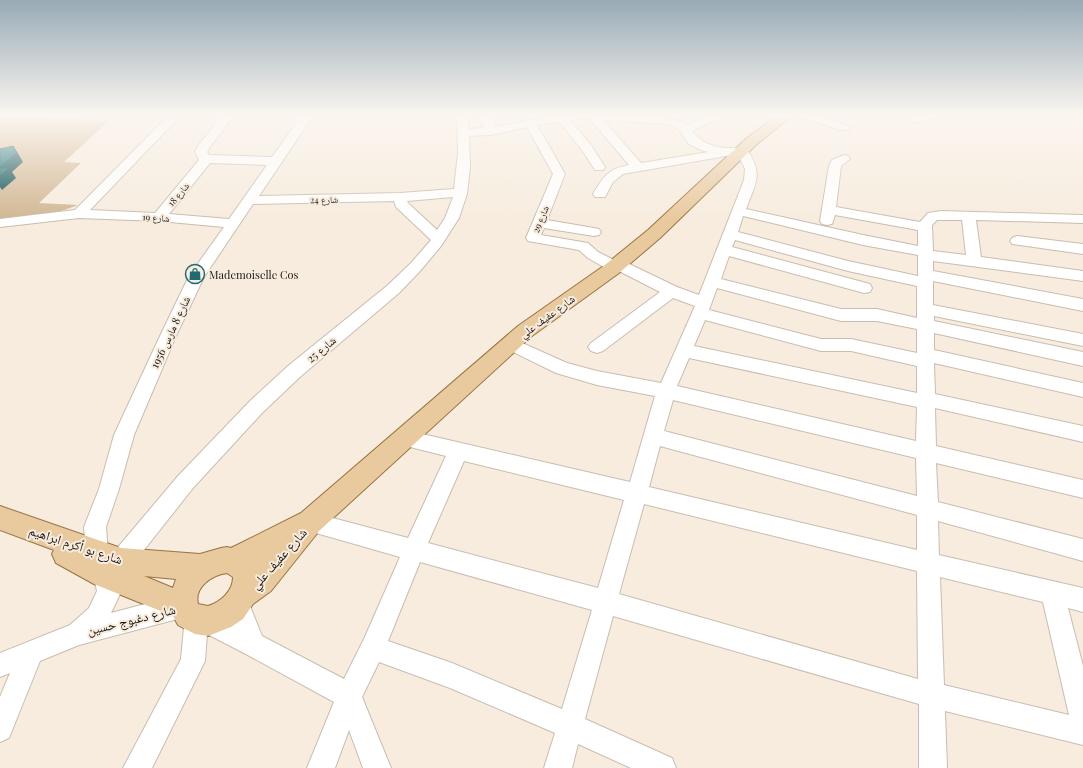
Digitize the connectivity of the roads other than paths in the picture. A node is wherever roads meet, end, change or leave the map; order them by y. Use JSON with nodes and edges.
{"nodes":[{"id":1,"x":139,"y":150,"type":"edge"},
{"id":2,"x":202,"y":150,"type":"edge"},
{"id":3,"x":282,"y":150,"type":"edge"},
{"id":4,"x":463,"y":150,"type":"edge"},
{"id":5,"x":545,"y":150,"type":"edge"},
{"id":6,"x":587,"y":150,"type":"edge"},
{"id":7,"x":623,"y":150,"type":"edge"},
{"id":8,"x":722,"y":150,"type":"edge"},
{"id":9,"x":738,"y":150,"type":"edge"},
{"id":10,"x":735,"y":152,"type":"junction"},
{"id":11,"x":206,"y":159,"type":"junction"},
{"id":12,"x":844,"y":159,"type":"dead end"},
{"id":13,"x":274,"y":161,"type":"junction"},
{"id":14,"x":599,"y":167,"type":"dead end"},
{"id":15,"x":638,"y":168,"type":"junction"},
{"id":16,"x":460,"y":193,"type":"junction"},
{"id":17,"x":600,"y":194,"type":"dead end"},
{"id":18,"x":400,"y":197,"type":"junction"},
{"id":19,"x":248,"y":200,"type":"junction"},
{"id":20,"x":829,"y":210,"type":"junction"},
{"id":21,"x":739,"y":211,"type":"junction"},
{"id":22,"x":79,"y":214,"type":"junction"},
{"id":23,"x":968,"y":216,"type":"junction"},
{"id":24,"x":159,"y":217,"type":"junction"},
{"id":25,"x":1011,"y":217,"type":"junction"},
{"id":26,"x":1082,"y":221,"type":"edge"},
{"id":27,"x":0,"y":223,"type":"edge"},
{"id":28,"x":232,"y":223,"type":"junction"},
{"id":29,"x":538,"y":223,"type":"junction"},
{"id":30,"x":925,"y":227,"type":"junction"},
{"id":31,"x":826,"y":231,"type":"junction"},
{"id":32,"x":594,"y":232,"type":"dead end"},
{"id":33,"x":438,"y":239,"type":"junction"},
{"id":34,"x":1017,"y":241,"type":"junction"},
{"id":35,"x":727,"y":242,"type":"junction"},
{"id":36,"x":1083,"y":249,"type":"edge"},
{"id":37,"x":926,"y":253,"type":"junction"},
{"id":38,"x":974,"y":260,"type":"junction"},
{"id":39,"x":616,"y":265,"type":"junction"},
{"id":40,"x":1022,"y":267,"type":"junction"},
{"id":41,"x":1083,"y":276,"type":"edge"},
{"id":42,"x":926,"y":279,"type":"junction"},
{"id":43,"x":712,"y":282,"type":"junction"},
{"id":44,"x":864,"y":288,"type":"dead end"},
{"id":45,"x":671,"y":291,"type":"junction"},
{"id":46,"x":1083,"y":305,"type":"edge"},
{"id":47,"x":702,"y":308,"type":"junction"},
{"id":48,"x":926,"y":317,"type":"junction"},
{"id":49,"x":1083,"y":340,"type":"edge"},
{"id":50,"x":511,"y":344,"type":"junction"},
{"id":51,"x":597,"y":347,"type":"dead end"},
{"id":52,"x":684,"y":350,"type":"junction"},
{"id":53,"x":926,"y":358,"type":"junction"},
{"id":54,"x":1083,"y":359,"type":"edge"},
{"id":55,"x":1083,"y":390,"type":"edge"},
{"id":56,"x":666,"y":391,"type":"junction"},
{"id":57,"x":926,"y":401,"type":"junction"},
{"id":58,"x":1083,"y":434,"type":"edge"},
{"id":59,"x":653,"y":436,"type":"junction"},
{"id":60,"x":405,"y":438,"type":"junction"},
{"id":61,"x":458,"y":452,"type":"junction"},
{"id":62,"x":926,"y":452,"type":"junction"},
{"id":63,"x":1083,"y":489,"type":"edge"},
{"id":64,"x":636,"y":494,"type":"junction"},
{"id":65,"x":928,"y":509,"type":"junction"},
{"id":66,"x":0,"y":518,"type":"edge"},
{"id":67,"x":310,"y":522,"type":"junction"},
{"id":68,"x":0,"y":528,"type":"edge"},
{"id":69,"x":414,"y":550,"type":"junction"},
{"id":70,"x":1083,"y":550,"type":"edge"},
{"id":71,"x":234,"y":561,"type":"junction"},
{"id":72,"x":107,"y":562,"type":"junction"},
{"id":73,"x":929,"y":562,"type":"junction"},
{"id":74,"x":202,"y":568,"type":"junction"},
{"id":75,"x":1053,"y":593,"type":"junction"},
{"id":76,"x":241,"y":599,"type":"junction"},
{"id":77,"x":1083,"y":600,"type":"edge"},
{"id":78,"x":605,"y":602,"type":"junction"},
{"id":79,"x":195,"y":616,"type":"junction"},
{"id":80,"x":79,"y":632,"type":"junction"},
{"id":81,"x":254,"y":644,"type":"junction"},
{"id":82,"x":373,"y":648,"type":"junction"},
{"id":83,"x":31,"y":652,"type":"junction"},
{"id":84,"x":0,"y":665,"type":"edge"},
{"id":85,"x":931,"y":694,"type":"junction"},
{"id":86,"x":349,"y":696,"type":"junction"},
{"id":87,"x":1083,"y":718,"type":"edge"},
{"id":88,"x":570,"y":726,"type":"junction"},
{"id":89,"x":0,"y":729,"type":"edge"},
{"id":90,"x":1083,"y":732,"type":"edge"},
{"id":91,"x":138,"y":768,"type":"edge"},
{"id":92,"x":321,"y":768,"type":"edge"},
{"id":93,"x":377,"y":768,"type":"edge"},
{"id":94,"x":558,"y":768,"type":"edge"},
{"id":95,"x":662,"y":768,"type":"edge"},
{"id":96,"x":933,"y":768,"type":"edge"}],
"edges":[{"from":1,"to":22,"type":"street"},
{"from":2,"to":11,"type":"street"},
{"from":3,"to":13,"type":"street","name":"شارع 8 مارس 1956"},
{"from":4,"to":16,"type":"street","name":"شارع 25"},
{"from":5,"to":29,"type":"street","name":"شارع 29"},
{"from":6,"to":14,"type":"street"},
{"from":7,"to":15,"type":"street"},
{"from":8,"to":10,"type":"street"},
{"from":9,"to":10,"type":"main road","name":"شارع عفيف علي"},
{"from":10,"to":15,"type":"street"},
{"from":10,"to":21,"type":"street"},
{"from":10,"to":39,"type":"main road","name":"شارع عفيف علي"},
{"from":11,"to":13,"type":"street"},
{"from":11,"to":24,"type":"street","name":"شارع 18"},
{"from":12,"to":20,"type":"street"},
{"from":13,"to":19,"type":"street","name":"شارع 8 مارس 1956"},
{"from":15,"to":17,"type":"street"},
{"from":16,"to":18,"type":"street","name":"شارع 24"},
{"from":16,"to":33,"type":"street","name":"شارع 25"},
{"from":18,"to":19,"type":"street","name":"شارع 24"},
{"from":18,"to":33,"type":"street"},
{"from":19,"to":28,"type":"street","name":"شارع 8 مارس 1956"},
{"from":20,"to":30,"type":"street"},
{"from":20,"to":31,"type":"street"},
{"from":21,"to":31,"type":"street"},
{"from":21,"to":35,"type":"street"},
{"from":22,"to":24,"type":"street","name":"شارع 19"},
{"from":22,"to":27,"type":"street","name":"شارع 19"},
{"from":23,"to":25,"type":"street"},
{"from":23,"to":30,"type":"street"},
{"from":23,"to":38,"type":"street"},
{"from":24,"to":28,"type":"street","name":"شارع 19"},
{"from":25,"to":26,"type":"street"},
{"from":25,"to":34,"type":"street"},
{"from":28,"to":72,"type":"street","name":"شارع 8 مارس 1956"},
{"from":29,"to":32,"type":"street"},
{"from":29,"to":39,"type":"street","name":"شارع 29"},
{"from":30,"to":37,"type":"street"},
{"from":31,"to":37,"type":"street"},
{"from":33,"to":72,"type":"street","name":"شارع 25"},
{"from":34,"to":36,"type":"street"},
{"from":34,"to":40,"type":"street"},
{"from":35,"to":42,"type":"street"},
{"from":35,"to":43,"type":"street"},
{"from":35,"to":44,"type":"street"},
{"from":37,"to":38,"type":"street"},
{"from":37,"to":42,"type":"street"},
{"from":38,"to":40,"type":"street"},
{"from":39,"to":45,"type":"street"},
{"from":39,"to":50,"type":"main road","name":"شارع عفيف علي"},
{"from":40,"to":41,"type":"street"},
{"from":42,"to":46,"type":"street"},
{"from":42,"to":48,"type":"street"},
{"from":43,"to":47,"type":"street"},
{"from":43,"to":48,"type":"street"},
{"from":45,"to":47,"type":"street"},
{"from":45,"to":51,"type":"street"},
{"from":47,"to":52,"type":"street"},
{"from":47,"to":53,"type":"street"},
{"from":48,"to":49,"type":"street"},
{"from":48,"to":53,"type":"street"},
{"from":48,"to":54,"type":"street"},
{"from":50,"to":56,"type":"street"},
{"from":50,"to":60,"type":"main road","name":"شارع عفيف علي"},
{"from":52,"to":56,"type":"street"},
{"from":52,"to":57,"type":"street"},
{"from":53,"to":55,"type":"street"},
{"from":53,"to":57,"type":"street"},
{"from":56,"to":59,"type":"street"},
{"from":56,"to":62,"type":"street"},
{"from":57,"to":58,"type":"street"},
{"from":57,"to":62,"type":"street"},
{"from":59,"to":64,"type":"street"},
{"from":59,"to":65,"type":"street"},
{"from":60,"to":61,"type":"street"},
{"from":60,"to":67,"type":"main road","name":"شارع عفيف علي"},
{"from":61,"to":64,"type":"street"},
{"from":61,"to":69,"type":"street"},
{"from":62,"to":63,"type":"street"},
{"from":62,"to":65,"type":"street"},
{"from":64,"to":73,"type":"street"},
{"from":64,"to":78,"type":"street"},
{"from":65,"to":70,"type":"street"},
{"from":65,"to":73,"type":"street"},
{"from":66,"to":72,"type":"main road","name":"شارع بو أكرم ابراهيم"},
{"from":67,"to":69,"type":"street"},
{"from":67,"to":71,"type":"main road","name":"شارع عفيف علي"},
{"from":67,"to":76,"type":"main road","name":"شارع عفيف علي"},
{"from":68,"to":72,"type":"main road","name":"شارع بو أكرم ابراهيم"},
{"from":69,"to":78,"type":"street"},
{"from":69,"to":82,"type":"street"},
{"from":71,"to":74,"type":"main road"},
{"from":71,"to":76,"type":"main road"},
{"from":72,"to":74,"type":"main road","name":"شارع بو أكرم ابراهيم"},
{"from":72,"to":79,"type":"main road","name":"شارع بو أكرم ابراهيم"},
{"from":72,"to":80,"type":"street","name":"شارع دغبوج حسين"},
{"from":73,"to":75,"type":"street"},
{"from":73,"to":85,"type":"street"},
{"from":74,"to":79,"type":"main road"},
{"from":75,"to":77,"type":"street"},
{"from":75,"to":87,"type":"street"},
{"from":76,"to":79,"type":"main road"},
{"from":76,"to":81,"type":"street"},
{"from":78,"to":85,"type":"street"},
{"from":78,"to":88,"type":"street"},
{"from":79,"to":80,"type":"street","name":"شارع دغبوج حسين"},
{"from":79,"to":81,"type":"street"},
{"from":79,"to":91,"type":"street"},
{"from":80,"to":83,"type":"street","name":"شارع دغبوج حسين"},
{"from":81,"to":86,"type":"street"},
{"from":82,"to":86,"type":"street"},
{"from":82,"to":88,"type":"street"},
{"from":83,"to":84,"type":"street","name":"شارع دغبوج حسين"},
{"from":83,"to":89,"type":"street"},
{"from":85,"to":90,"type":"street"},
{"from":85,"to":96,"type":"street"},
{"from":86,"to":92,"type":"street"},
{"from":86,"to":93,"type":"street"},
{"from":88,"to":94,"type":"street"},
{"from":88,"to":95,"type":"street"}]}
